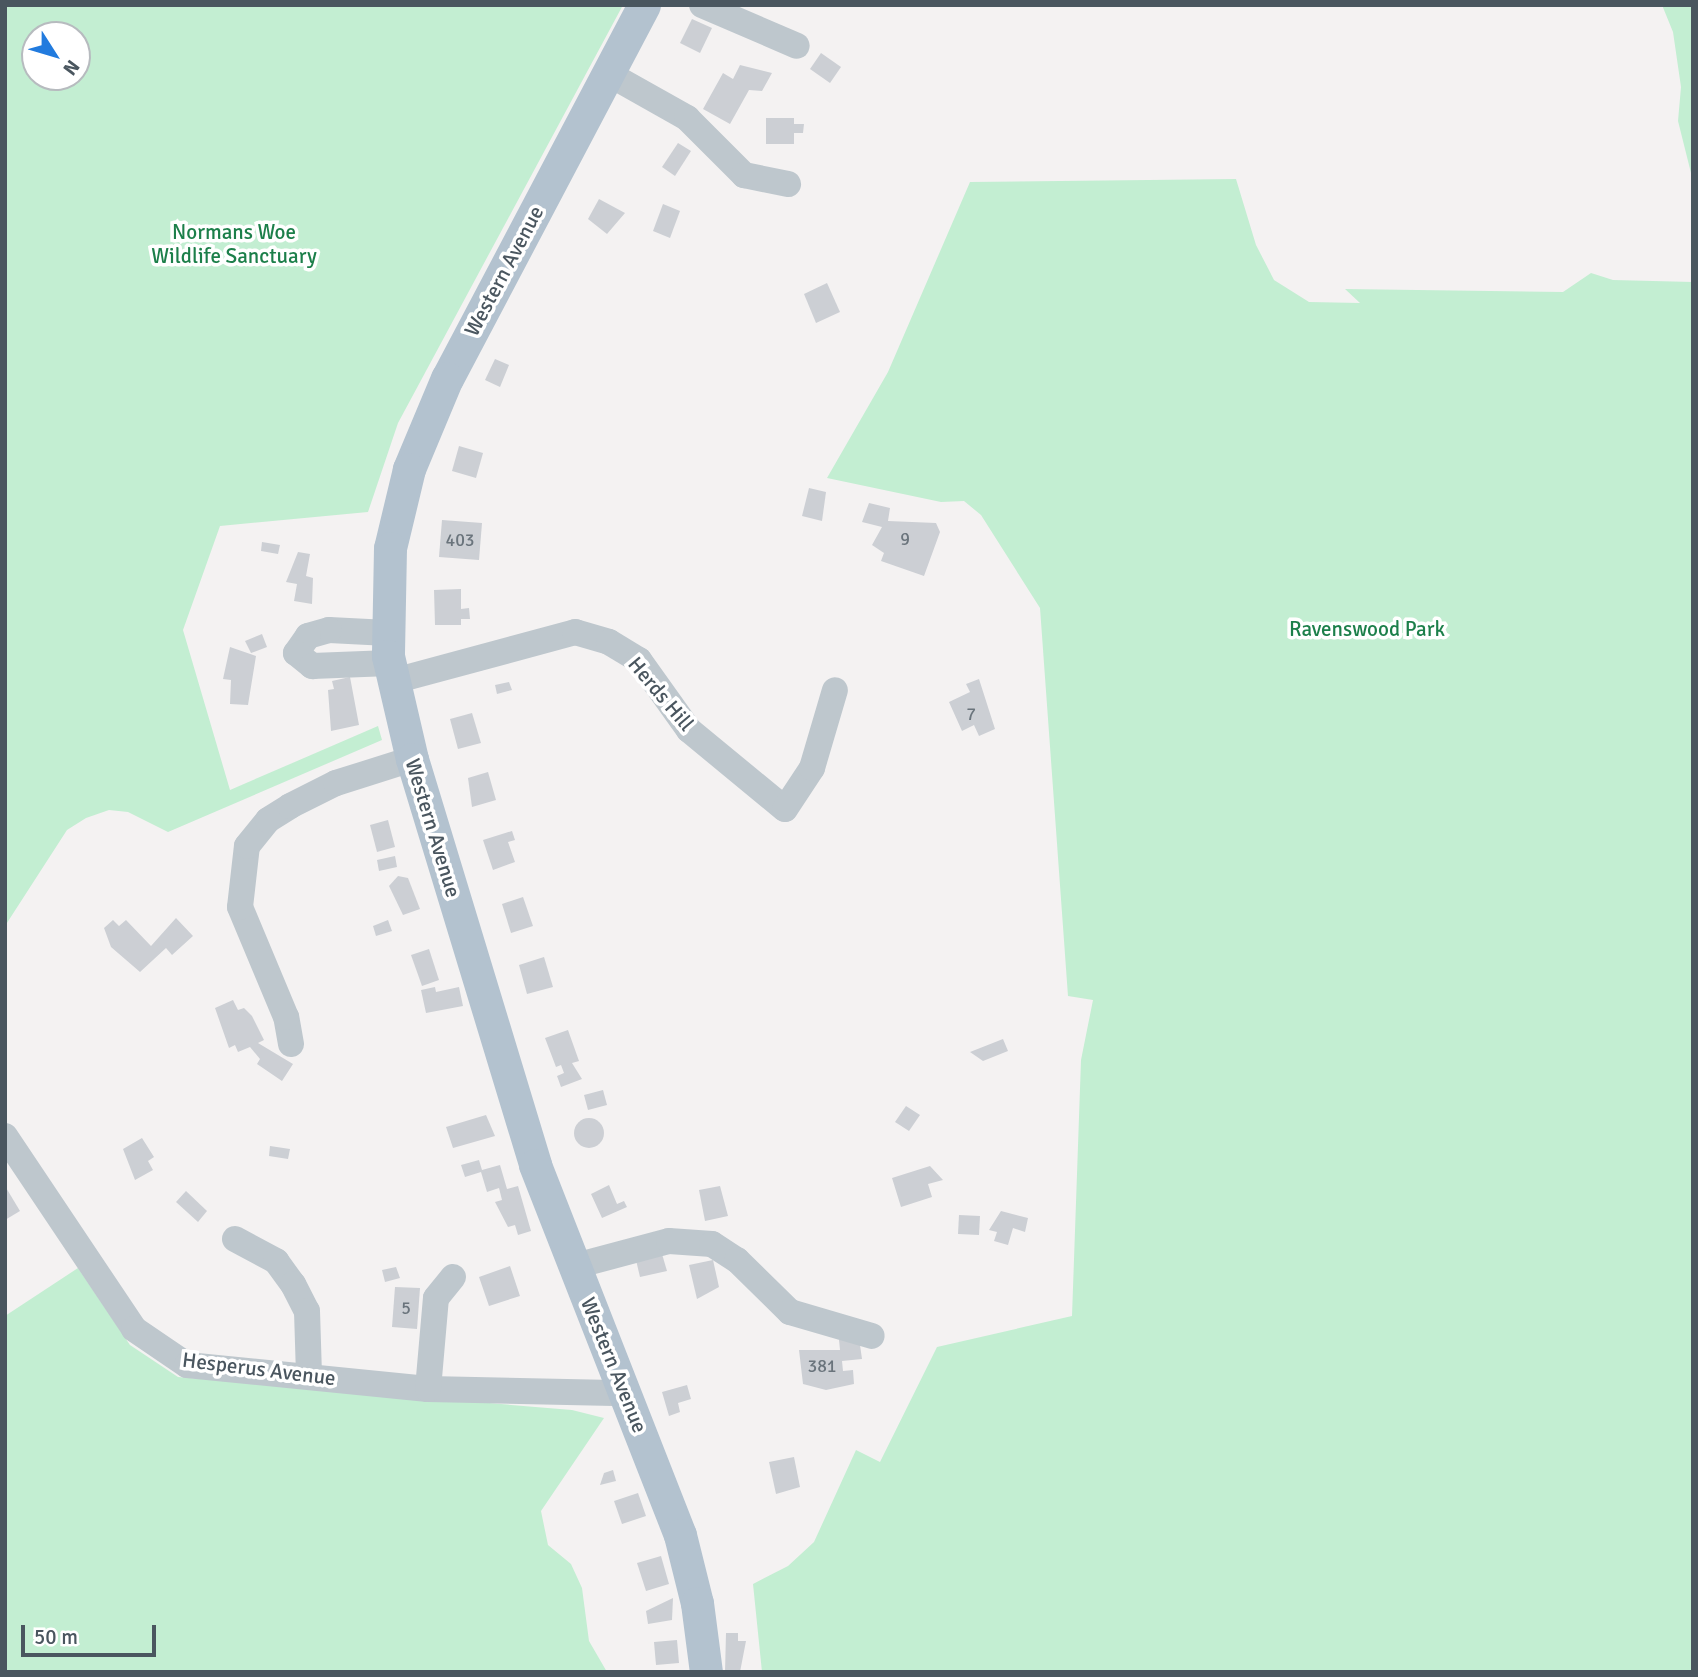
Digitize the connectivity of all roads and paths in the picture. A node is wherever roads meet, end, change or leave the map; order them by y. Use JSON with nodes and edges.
{"nodes":[{"id":1,"x":645,"y":5,"type":"edge"},
{"id":2,"x":702,"y":5,"type":"edge"},
{"id":3,"x":797,"y":46,"type":"dead end"},
{"id":4,"x":609,"y":74,"type":"junction"},
{"id":5,"x":788,"y":184,"type":"dead end"},
{"id":6,"x":390,"y":659,"type":"junction"},
{"id":7,"x":835,"y":690,"type":"dead end"},
{"id":8,"x":412,"y":759,"type":"junction"},
{"id":9,"x":291,"y":1044,"type":"dead end"},
{"id":10,"x":5,"y":1136,"type":"edge"},
{"id":11,"x":235,"y":1239,"type":"dead end"},
{"id":12,"x":575,"y":1266,"type":"junction"},
{"id":13,"x":453,"y":1277,"type":"dead end"},
{"id":14,"x":872,"y":1336,"type":"dead end"},
{"id":15,"x":309,"y":1374,"type":"junction"},
{"id":16,"x":428,"y":1389,"type":"junction"},
{"id":17,"x":626,"y":1393,"type":"junction"},
{"id":18,"x":706,"y":1672,"type":"edge"}],
"edges":[{"from":1,"to":4,"type":"main road","name":"Western Avenue"},
{"from":2,"to":3,"type":"street"},
{"from":4,"to":5,"type":"street"},
{"from":4,"to":6,"type":"main road","name":"Western Avenue"},
{"from":6,"to":7,"type":"street","name":"Herds Hill"},
{"from":6,"to":8,"type":"main road","name":"Western Avenue"},
{"from":8,"to":9,"type":"street"},
{"from":8,"to":12,"type":"main road","name":"Western Avenue"},
{"from":10,"to":15,"type":"street","name":"Hesperus Avenue"},
{"from":11,"to":15,"type":"street"},
{"from":12,"to":14,"type":"street"},
{"from":12,"to":17,"type":"main road","name":"Western Avenue"},
{"from":13,"to":16,"type":"street"},
{"from":15,"to":16,"type":"street","name":"Hesperus Avenue"},
{"from":16,"to":17,"type":"street","name":"Hesperus Avenue"},
{"from":17,"to":18,"type":"main road","name":"Western Avenue"}]}
